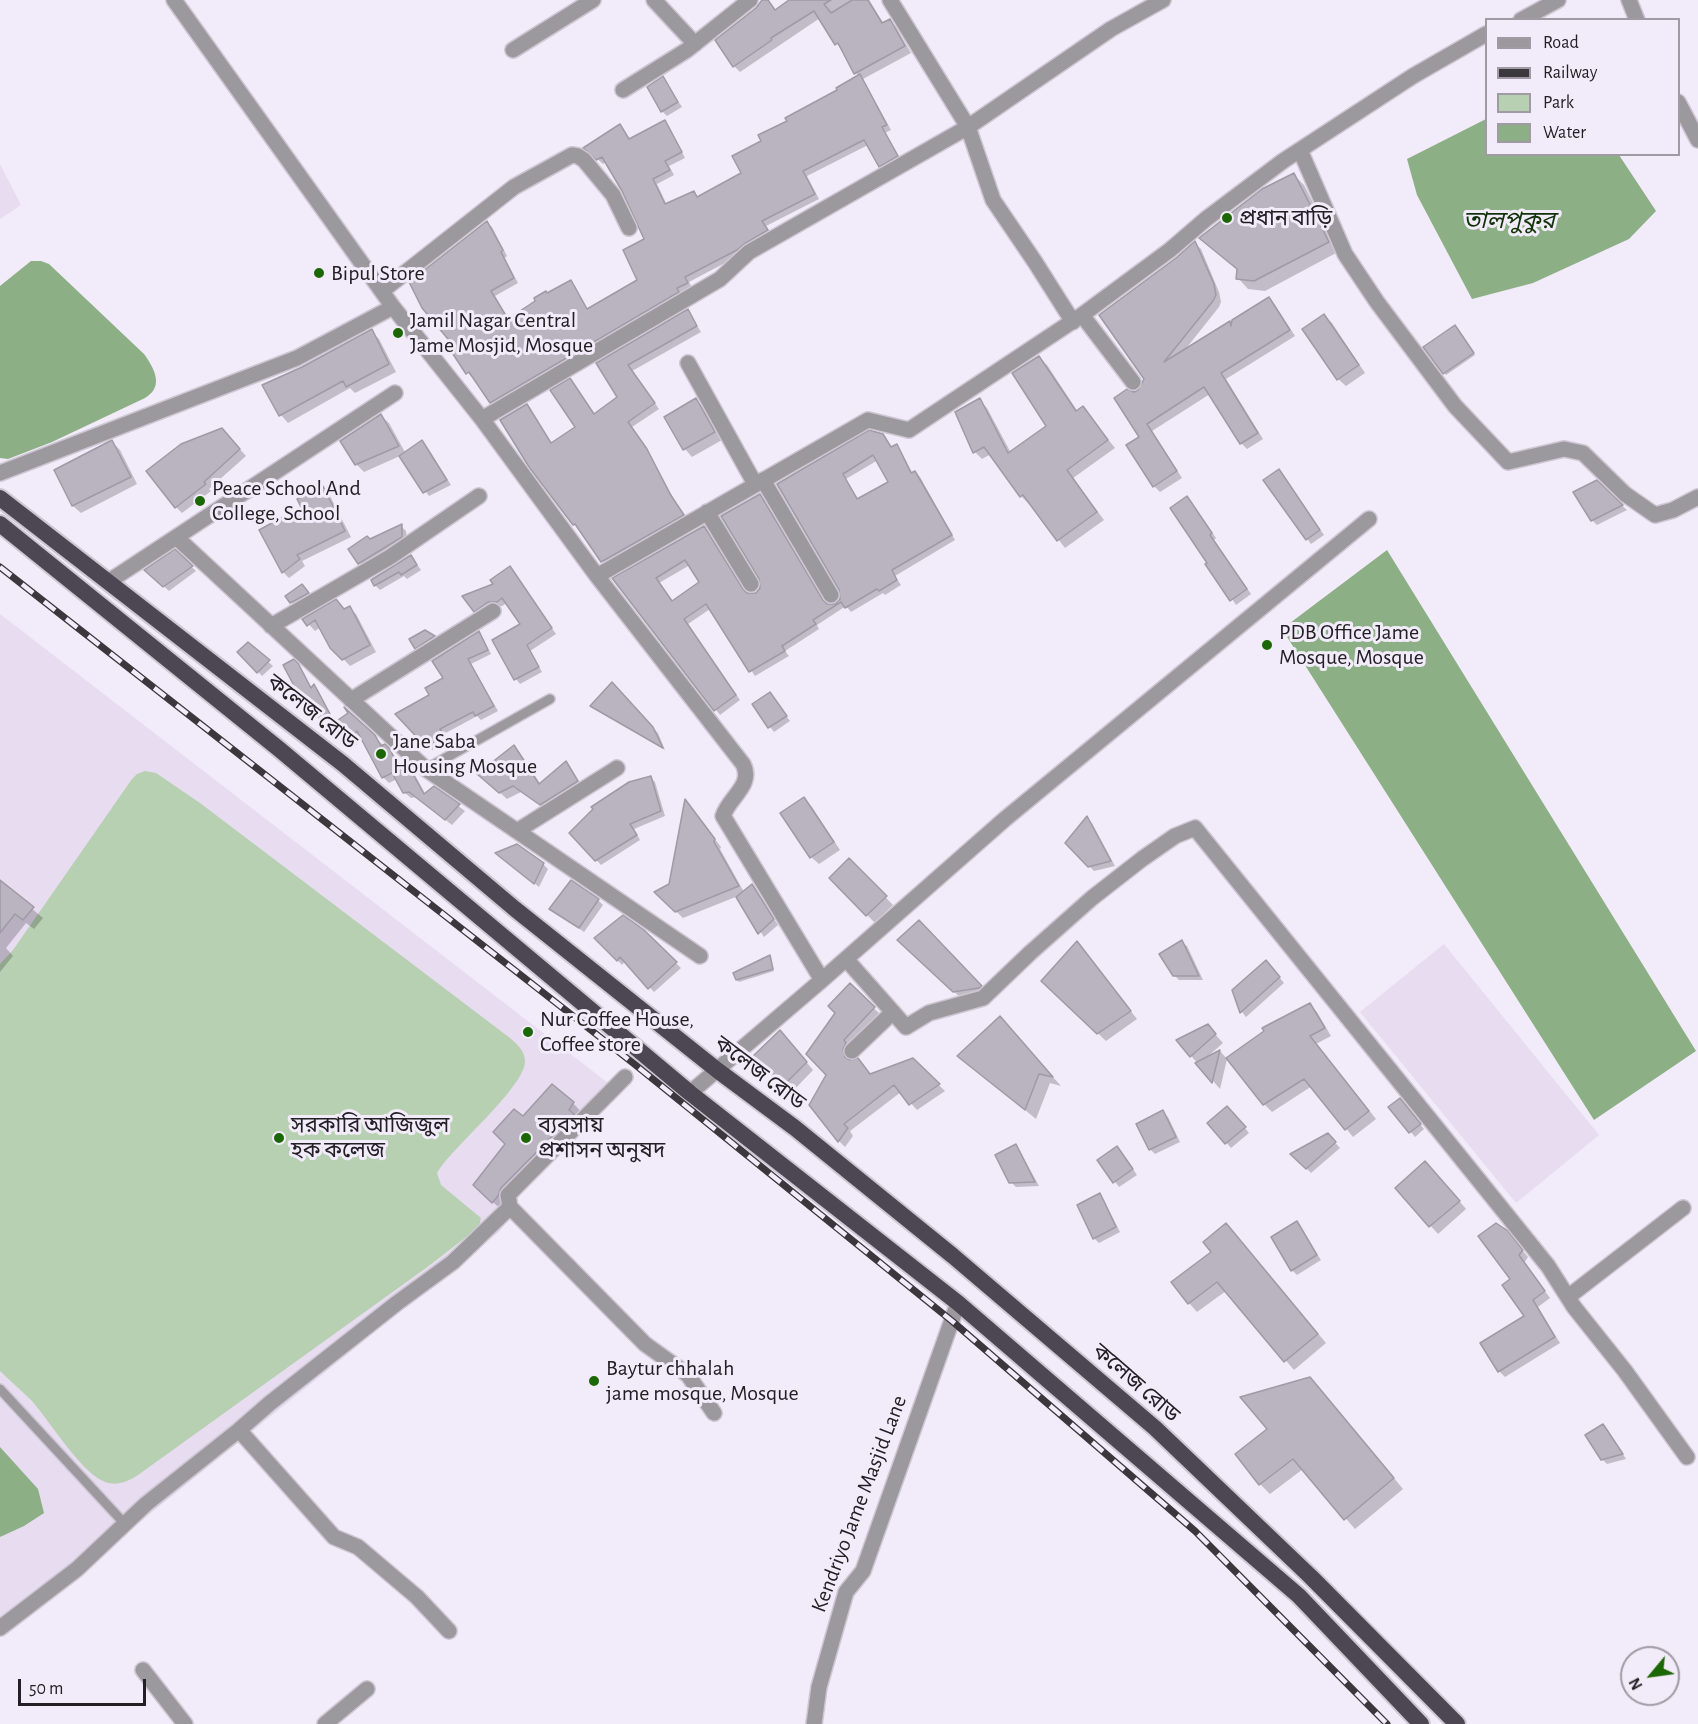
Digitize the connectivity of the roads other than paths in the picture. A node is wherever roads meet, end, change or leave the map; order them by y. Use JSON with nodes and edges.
{"nodes":[{"id":1,"x":174,"y":0,"type":"edge"},
{"id":2,"x":593,"y":0,"type":"edge"},
{"id":3,"x":654,"y":0,"type":"edge"},
{"id":4,"x":750,"y":0,"type":"edge"},
{"id":5,"x":890,"y":0,"type":"edge"},
{"id":6,"x":1163,"y":0,"type":"edge"},
{"id":7,"x":1558,"y":0,"type":"edge"},
{"id":8,"x":1629,"y":0,"type":"edge"},
{"id":9,"x":1525,"y":18,"type":"edge"},
{"id":10,"x":1636,"y":18,"type":"edge"},
{"id":11,"x":1485,"y":35,"type":"edge"},
{"id":12,"x":695,"y":44,"type":"junction"},
{"id":13,"x":513,"y":50,"type":"dead end"},
{"id":14,"x":623,"y":90,"type":"dead end"},
{"id":15,"x":1680,"y":106,"type":"edge"},
{"id":16,"x":968,"y":127,"type":"junction"},
{"id":17,"x":1698,"y":140,"type":"edge"},
{"id":18,"x":1300,"y":150,"type":"junction"},
{"id":19,"x":629,"y":228,"type":"dead end"},
{"id":20,"x":382,"y":291,"type":"junction"},
{"id":21,"x":393,"y":307,"type":"junction"},
{"id":22,"x":1078,"y":318,"type":"junction"},
{"id":23,"x":688,"y":363,"type":"dead end"},
{"id":24,"x":1133,"y":382,"type":"dead end"},
{"id":25,"x":395,"y":393,"type":"dead end"},
{"id":26,"x":482,"y":419,"type":"junction"},
{"id":27,"x":0,"y":473,"type":"edge"},
{"id":28,"x":759,"y":482,"type":"junction"},
{"id":29,"x":479,"y":496,"type":"dead end"},
{"id":30,"x":1698,"y":497,"type":"edge"},
{"id":31,"x":0,"y":498,"type":"edge"},
{"id":32,"x":707,"y":512,"type":"junction"},
{"id":33,"x":1369,"y":519,"type":"dead end"},
{"id":34,"x":0,"y":524,"type":"edge"},
{"id":35,"x":176,"y":537,"type":"junction"},
{"id":36,"x":597,"y":576,"type":"junction"},
{"id":37,"x":108,"y":582,"type":"junction"},
{"id":38,"x":751,"y":584,"type":"dead end"},
{"id":39,"x":831,"y":595,"type":"dead end"},
{"id":40,"x":493,"y":611,"type":"dead end"},
{"id":41,"x":271,"y":626,"type":"junction"},
{"id":42,"x":550,"y":699,"type":"dead end"},
{"id":43,"x":351,"y":700,"type":"junction"},
{"id":44,"x":617,"y":768,"type":"dead end"},
{"id":45,"x":426,"y":769,"type":"junction"},
{"id":46,"x":517,"y":831,"type":"junction"},
{"id":47,"x":700,"y":956,"type":"dead end"},
{"id":48,"x":846,"y":959,"type":"junction"},
{"id":49,"x":822,"y":980,"type":"junction"},
{"id":50,"x":893,"y":1012,"type":"junction"},
{"id":51,"x":852,"y":1051,"type":"dead end"},
{"id":52,"x":717,"y":1070,"type":"junction"},
{"id":53,"x":625,"y":1077,"type":"dead end"},
{"id":54,"x":690,"y":1093,"type":"junction"},
{"id":55,"x":510,"y":1208,"type":"junction"},
{"id":56,"x":1683,"y":1208,"type":"dead end"},
{"id":57,"x":1568,"y":1297,"type":"junction"},
{"id":58,"x":957,"y":1303,"type":"junction"},
{"id":59,"x":0,"y":1389,"type":"edge"},
{"id":60,"x":714,"y":1413,"type":"dead end"},
{"id":61,"x":239,"y":1430,"type":"junction"},
{"id":62,"x":1687,"y":1457,"type":"dead end"},
{"id":63,"x":124,"y":1523,"type":"junction"},
{"id":64,"x":0,"y":1628,"type":"edge"},
{"id":65,"x":449,"y":1631,"type":"dead end"},
{"id":66,"x":143,"y":1670,"type":"dead end"},
{"id":67,"x":367,"y":1689,"type":"dead end"},
{"id":68,"x":185,"y":1724,"type":"edge"},
{"id":69,"x":326,"y":1724,"type":"edge"},
{"id":70,"x":814,"y":1724,"type":"edge"},
{"id":71,"x":1421,"y":1724,"type":"edge"},
{"id":72,"x":1457,"y":1724,"type":"edge"}],
"edges":[{"from":1,"to":20,"type":"street"},
{"from":2,"to":13,"type":"street"},
{"from":3,"to":12,"type":"street"},
{"from":4,"to":12,"type":"street"},
{"from":5,"to":16,"type":"street"},
{"from":6,"to":16,"type":"street"},
{"from":7,"to":9,"type":"street"},
{"from":8,"to":10,"type":"street"},
{"from":11,"to":18,"type":"street"},
{"from":12,"to":14,"type":"street"},
{"from":15,"to":17,"type":"street"},
{"from":16,"to":22,"type":"street"},
{"from":16,"to":26,"type":"street"},
{"from":18,"to":22,"type":"street"},
{"from":18,"to":30,"type":"street"},
{"from":19,"to":20,"type":"street"},
{"from":20,"to":21,"type":"street"},
{"from":21,"to":26,"type":"street"},
{"from":21,"to":27,"type":"street"},
{"from":22,"to":24,"type":"street"},
{"from":22,"to":28,"type":"street"},
{"from":23,"to":28,"type":"street"},
{"from":25,"to":35,"type":"street"},
{"from":26,"to":36,"type":"street"},
{"from":28,"to":32,"type":"street"},
{"from":28,"to":39,"type":"street"},
{"from":29,"to":41,"type":"street"},
{"from":31,"to":37,"type":"highway","name":"কলেজ রোড"},
{"from":32,"to":36,"type":"street"},
{"from":32,"to":38,"type":"street"},
{"from":33,"to":48,"type":"street"},
{"from":34,"to":54,"type":"highway"},
{"from":35,"to":37,"type":"street"},
{"from":35,"to":41,"type":"street"},
{"from":36,"to":49,"type":"street"},
{"from":37,"to":52,"type":"highway","name":"কলেজ রোড"},
{"from":40,"to":43,"type":"street"},
{"from":41,"to":43,"type":"street"},
{"from":42,"to":45,"type":"lane"},
{"from":43,"to":45,"type":"street"},
{"from":44,"to":46,"type":"street"},
{"from":45,"to":46,"type":"street"},
{"from":46,"to":47,"type":"street"},
{"from":48,"to":49,"type":"street"},
{"from":48,"to":50,"type":"street"},
{"from":49,"to":52,"type":"street"},
{"from":50,"to":51,"type":"street"},
{"from":50,"to":57,"type":"street"},
{"from":52,"to":54,"type":"street"},
{"from":52,"to":72,"type":"highway","name":"কলেজ রোড"},
{"from":53,"to":55,"type":"street"},
{"from":54,"to":58,"type":"highway"},
{"from":55,"to":60,"type":"street"},
{"from":55,"to":61,"type":"street"},
{"from":56,"to":57,"type":"street"},
{"from":57,"to":62,"type":"street"},
{"from":58,"to":70,"type":"street","name":"Kendriyo Jame Masjid Lane"},
{"from":58,"to":71,"type":"highway"},
{"from":59,"to":63,"type":"lane"},
{"from":61,"to":63,"type":"street"},
{"from":61,"to":65,"type":"street"},
{"from":63,"to":64,"type":"street"},
{"from":66,"to":68,"type":"street"},
{"from":67,"to":69,"type":"street"}]}
